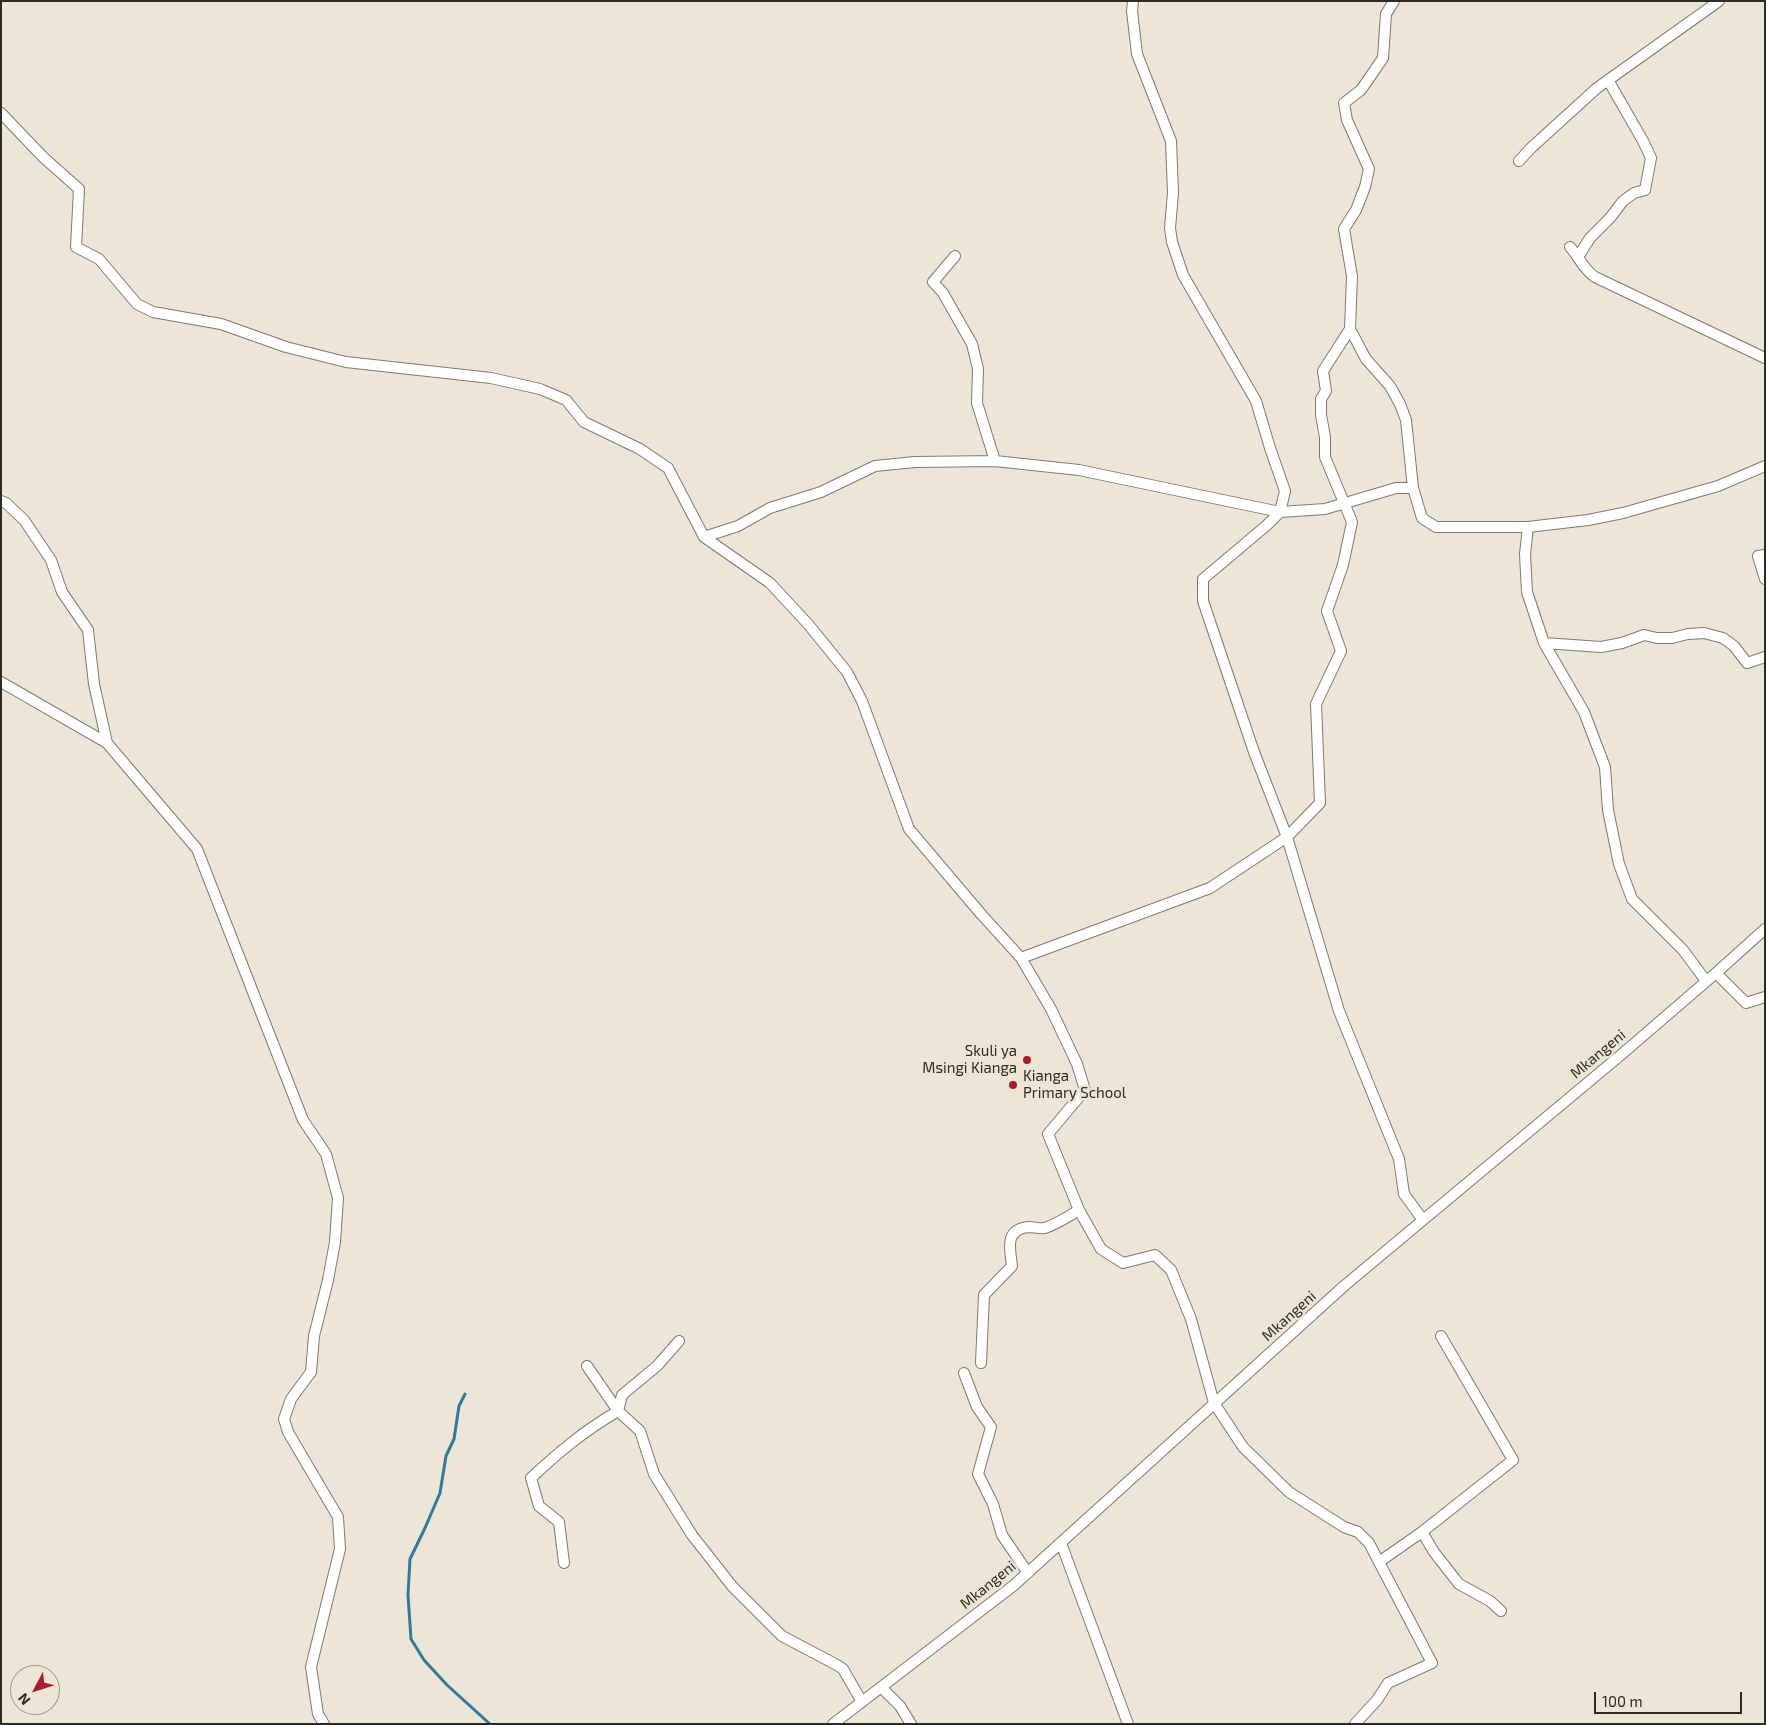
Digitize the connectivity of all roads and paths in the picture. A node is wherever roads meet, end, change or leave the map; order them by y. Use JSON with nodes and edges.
{"nodes":[{"id":1,"x":1133,"y":1,"type":"edge"},
{"id":2,"x":1394,"y":1,"type":"edge"},
{"id":3,"x":1719,"y":1,"type":"edge"},
{"id":4,"x":1608,"y":80,"type":"junction"},
{"id":5,"x":1,"y":113,"type":"edge"},
{"id":6,"x":1519,"y":161,"type":"dead end"},
{"id":7,"x":1570,"y":247,"type":"dead end"},
{"id":8,"x":955,"y":256,"type":"dead end"},
{"id":9,"x":1578,"y":257,"type":"junction"},
{"id":10,"x":1350,"y":329,"type":"junction"},
{"id":11,"x":1765,"y":358,"type":"edge"},
{"id":12,"x":995,"y":461,"type":"junction"},
{"id":13,"x":1765,"y":466,"type":"edge"},
{"id":14,"x":1414,"y":488,"type":"junction"},
{"id":15,"x":1,"y":501,"type":"edge"},
{"id":16,"x":1345,"y":504,"type":"junction"},
{"id":17,"x":1280,"y":512,"type":"junction"},
{"id":18,"x":1528,"y":527,"type":"junction"},
{"id":19,"x":704,"y":537,"type":"junction"},
{"id":20,"x":1765,"y":555,"type":"edge"},
{"id":21,"x":1765,"y":579,"type":"edge"},
{"id":22,"x":1544,"y":643,"type":"junction"},
{"id":23,"x":1765,"y":657,"type":"edge"},
{"id":24,"x":1,"y":682,"type":"edge"},
{"id":25,"x":107,"y":743,"type":"junction"},
{"id":26,"x":1287,"y":837,"type":"junction"},
{"id":27,"x":1765,"y":929,"type":"edge"},
{"id":28,"x":1021,"y":958,"type":"junction"},
{"id":29,"x":1716,"y":973,"type":"junction"},
{"id":30,"x":1706,"y":981,"type":"junction"},
{"id":31,"x":1765,"y":997,"type":"edge"},
{"id":32,"x":1080,"y":1210,"type":"junction"},
{"id":33,"x":1423,"y":1220,"type":"junction"},
{"id":34,"x":1441,"y":1336,"type":"dead end"},
{"id":35,"x":678,"y":1341,"type":"dead end"},
{"id":36,"x":981,"y":1363,"type":"dead end"},
{"id":37,"x":587,"y":1366,"type":"dead end"},
{"id":38,"x":964,"y":1373,"type":"dead end"},
{"id":39,"x":1214,"y":1403,"type":"junction"},
{"id":40,"x":618,"y":1411,"type":"junction"},
{"id":41,"x":1422,"y":1532,"type":"junction"},
{"id":42,"x":1061,"y":1543,"type":"junction"},
{"id":43,"x":1380,"y":1562,"type":"junction"},
{"id":44,"x":564,"y":1563,"type":"dead end"},
{"id":45,"x":1028,"y":1573,"type":"junction"},
{"id":46,"x":1501,"y":1611,"type":"dead end"},
{"id":47,"x":881,"y":1687,"type":"junction"},
{"id":48,"x":862,"y":1702,"type":"junction"},
{"id":49,"x":324,"y":1724,"type":"edge"},
{"id":50,"x":833,"y":1724,"type":"edge"},
{"id":51,"x":911,"y":1724,"type":"edge"},
{"id":52,"x":1128,"y":1724,"type":"edge"},
{"id":53,"x":1355,"y":1724,"type":"edge"}],
"edges":[{"from":1,"to":17,"type":"street"},
{"from":2,"to":10,"type":"street"},
{"from":3,"to":4,"type":"street"},
{"from":4,"to":6,"type":"street"},
{"from":4,"to":9,"type":"street"},
{"from":5,"to":19,"type":"street"},
{"from":7,"to":9,"type":"street"},
{"from":8,"to":12,"type":"street"},
{"from":9,"to":11,"type":"street"},
{"from":10,"to":14,"type":"street"},
{"from":10,"to":16,"type":"street"},
{"from":12,"to":17,"type":"street"},
{"from":12,"to":19,"type":"street"},
{"from":13,"to":18,"type":"street"},
{"from":14,"to":16,"type":"street"},
{"from":14,"to":18,"type":"street"},
{"from":15,"to":25,"type":"street"},
{"from":16,"to":17,"type":"street"},
{"from":16,"to":26,"type":"street"},
{"from":17,"to":26,"type":"street"},
{"from":18,"to":22,"type":"street"},
{"from":19,"to":28,"type":"street"},
{"from":20,"to":21,"type":"street"},
{"from":22,"to":23,"type":"street"},
{"from":22,"to":30,"type":"street"},
{"from":24,"to":25,"type":"street"},
{"from":25,"to":49,"type":"street"},
{"from":26,"to":28,"type":"street"},
{"from":26,"to":33,"type":"street"},
{"from":27,"to":29,"type":"street","name":"Mkangeni"},
{"from":28,"to":32,"type":"street"},
{"from":29,"to":30,"type":"street","name":"Mkangeni"},
{"from":29,"to":31,"type":"street"},
{"from":30,"to":33,"type":"street","name":"Mkangeni"},
{"from":32,"to":36,"type":"street"},
{"from":32,"to":39,"type":"street"},
{"from":33,"to":39,"type":"street","name":"Mkangeni"},
{"from":34,"to":41,"type":"street"},
{"from":35,"to":40,"type":"street"},
{"from":37,"to":40,"type":"street"},
{"from":38,"to":45,"type":"street"},
{"from":39,"to":42,"type":"street","name":"Mkangeni"},
{"from":39,"to":43,"type":"street"},
{"from":40,"to":44,"type":"street"},
{"from":40,"to":48,"type":"street"},
{"from":41,"to":43,"type":"street"},
{"from":41,"to":46,"type":"street"},
{"from":42,"to":45,"type":"street","name":"Mkangeni"},
{"from":42,"to":52,"type":"street"},
{"from":43,"to":53,"type":"street"},
{"from":45,"to":47,"type":"street","name":"Mkangeni"},
{"from":47,"to":48,"type":"street","name":"Mkangeni"},
{"from":47,"to":51,"type":"street"},
{"from":48,"to":50,"type":"street","name":"Mkangeni"}]}
